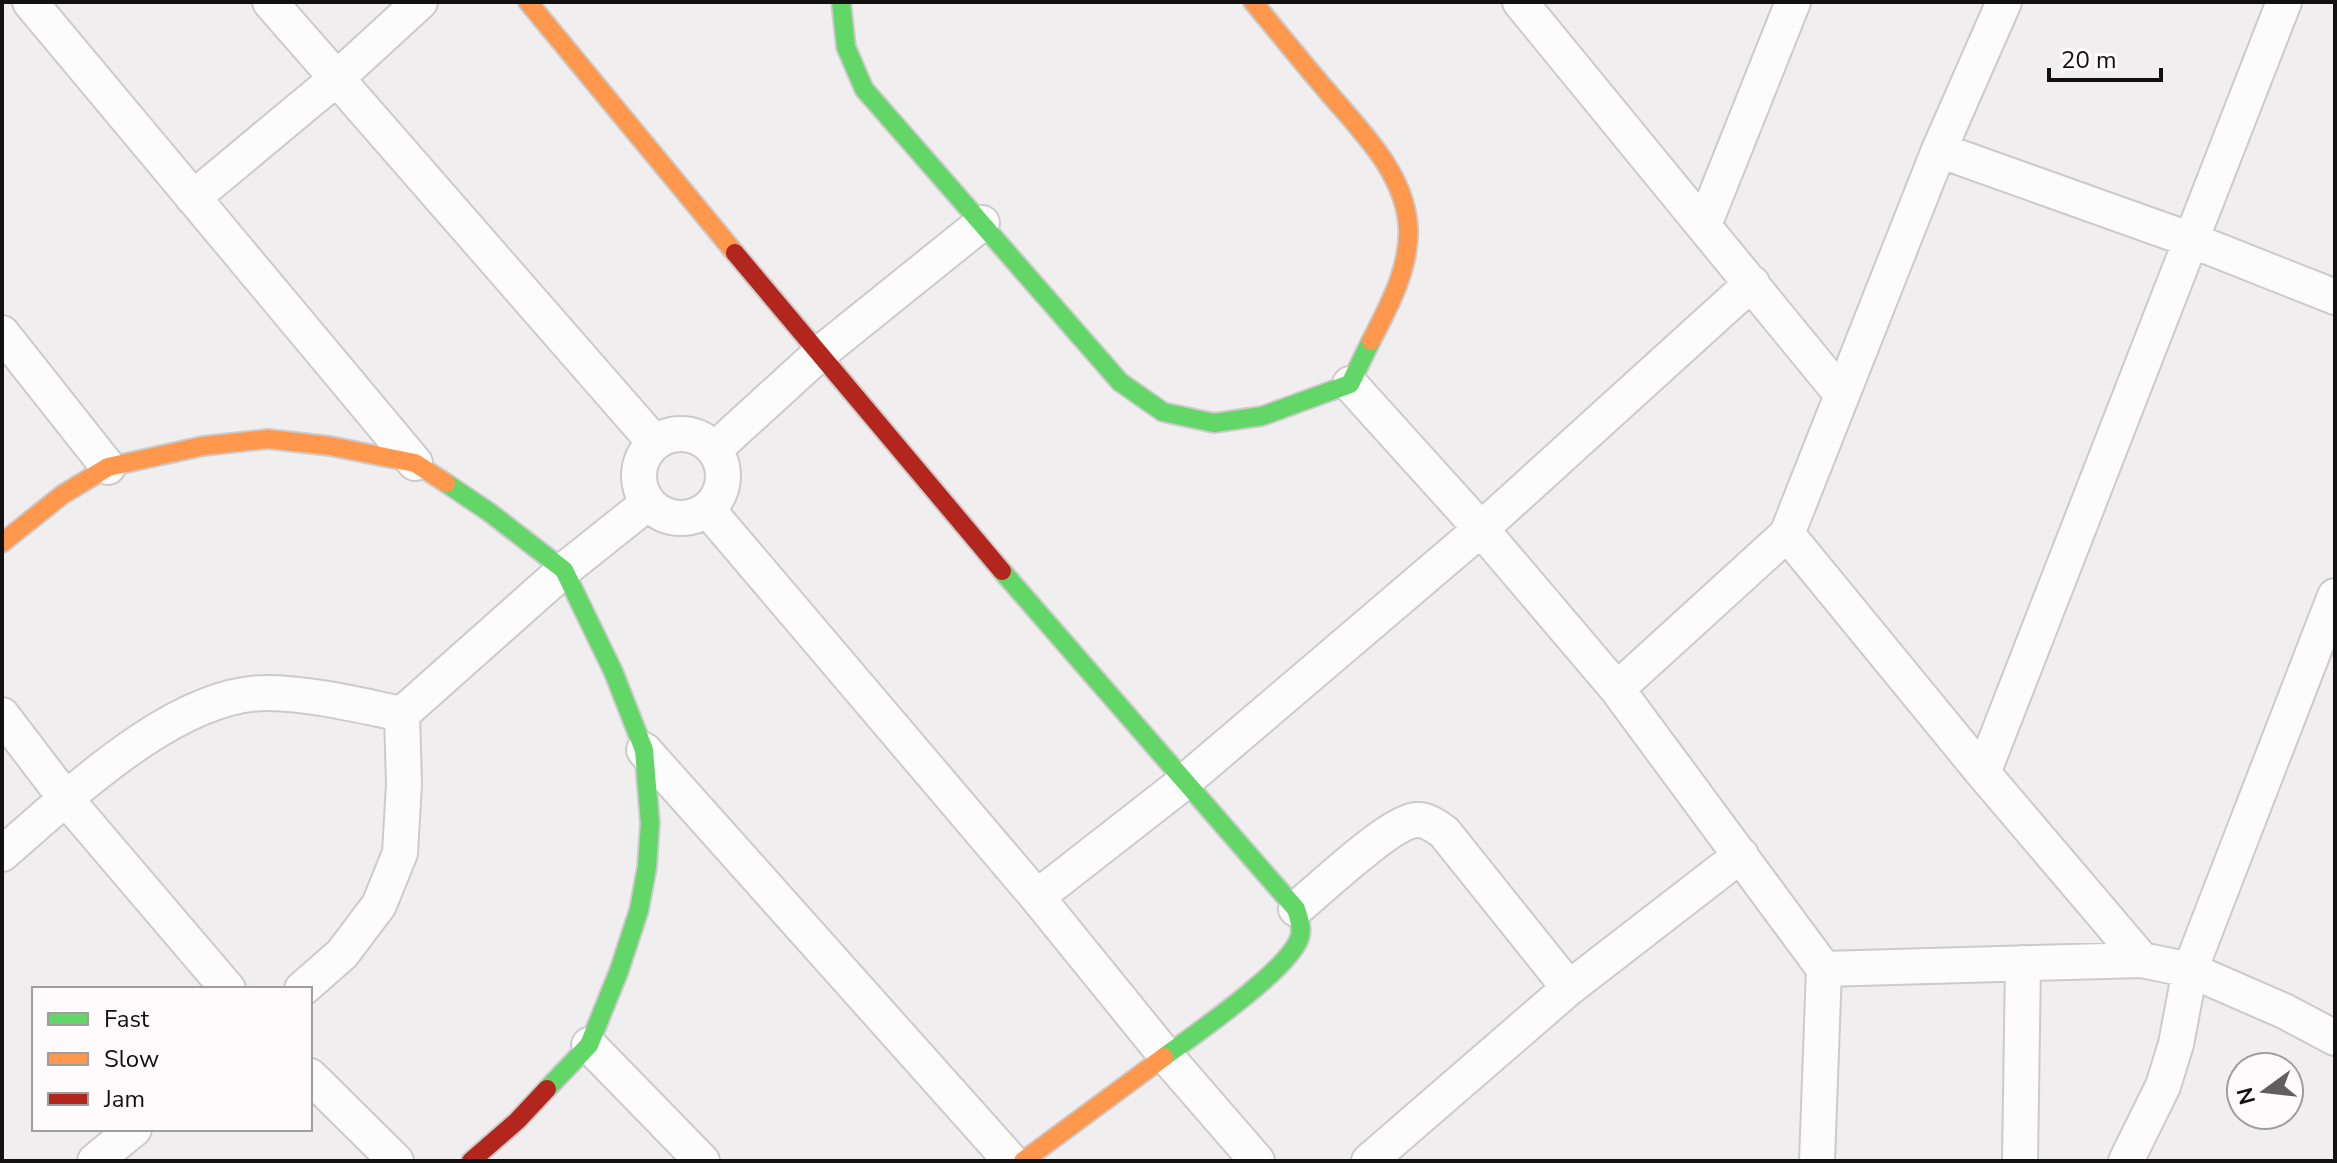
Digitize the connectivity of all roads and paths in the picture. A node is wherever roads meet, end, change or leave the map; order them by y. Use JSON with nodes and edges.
{"nodes":[{"id":1,"x":30,"y":2,"type":"edge"},
{"id":2,"x":270,"y":2,"type":"edge"},
{"id":3,"x":420,"y":2,"type":"edge"},
{"id":4,"x":528,"y":2,"type":"edge"},
{"id":5,"x":841,"y":2,"type":"edge"},
{"id":6,"x":1253,"y":2,"type":"edge"},
{"id":7,"x":1520,"y":2,"type":"edge"},
{"id":8,"x":1793,"y":2,"type":"edge"},
{"id":9,"x":2004,"y":2,"type":"edge"},
{"id":10,"x":2284,"y":2,"type":"edge"},
{"id":11,"x":336,"y":79,"type":"junction"},
{"id":12,"x":1939,"y":150,"type":"junction"},
{"id":13,"x":193,"y":198,"type":"junction"},
{"id":14,"x":982,"y":223,"type":"junction"},
{"id":15,"x":1704,"y":225,"type":"junction"},
{"id":16,"x":2191,"y":240,"type":"junction"},
{"id":17,"x":1752,"y":283,"type":"junction"},
{"id":18,"x":2335,"y":297,"type":"edge"},
{"id":19,"x":2,"y":333,"type":"edge"},
{"id":20,"x":818,"y":355,"type":"junction"},
{"id":21,"x":1350,"y":384,"type":"junction"},
{"id":22,"x":1842,"y":395,"type":"junction"},
{"id":23,"x":655,"y":443,"type":"junction"},
{"id":24,"x":714,"y":450,"type":"junction"},
{"id":25,"x":415,"y":463,"type":"junction"},
{"id":26,"x":108,"y":467,"type":"junction"},
{"id":27,"x":648,"y":503,"type":"junction"},
{"id":28,"x":708,"y":510,"type":"junction"},
{"id":29,"x":1481,"y":529,"type":"junction"},
{"id":30,"x":1787,"y":534,"type":"junction"},
{"id":31,"x":2,"y":543,"type":"edge"},
{"id":32,"x":564,"y":570,"type":"junction"},
{"id":33,"x":2335,"y":596,"type":"edge"},
{"id":34,"x":1617,"y":689,"type":"junction"},
{"id":35,"x":402,"y":714,"type":"junction"},
{"id":36,"x":2,"y":715,"type":"edge"},
{"id":37,"x":644,"y":750,"type":"junction"},
{"id":38,"x":1983,"y":773,"type":"junction"},
{"id":39,"x":1183,"y":783,"type":"junction"},
{"id":40,"x":66,"y":799,"type":"junction"},
{"id":41,"x":2,"y":854,"type":"edge"},
{"id":42,"x":1741,"y":855,"type":"junction"},
{"id":43,"x":1037,"y":897,"type":"junction"},
{"id":44,"x":1296,"y":909,"type":"junction"},
{"id":45,"x":2142,"y":960,"type":"junction"},
{"id":46,"x":2023,"y":963,"type":"junction"},
{"id":47,"x":1824,"y":969,"type":"junction"},
{"id":48,"x":2190,"y":970,"type":"junction"},
{"id":49,"x":226,"y":987,"type":"edge"},
{"id":50,"x":304,"y":987,"type":"edge"},
{"id":51,"x":1569,"y":988,"type":"junction"},
{"id":52,"x":2335,"y":1038,"type":"edge"},
{"id":53,"x":589,"y":1045,"type":"junction"},
{"id":54,"x":1166,"y":1056,"type":"junction"},
{"id":55,"x":312,"y":1078,"type":"edge"},
{"id":56,"x":132,"y":1131,"type":"edge"},
{"id":57,"x":95,"y":1161,"type":"edge"},
{"id":58,"x":396,"y":1161,"type":"edge"},
{"id":59,"x":471,"y":1161,"type":"edge"},
{"id":60,"x":702,"y":1161,"type":"edge"},
{"id":61,"x":1011,"y":1161,"type":"edge"},
{"id":62,"x":1023,"y":1161,"type":"edge"},
{"id":63,"x":1257,"y":1161,"type":"edge"},
{"id":64,"x":1369,"y":1161,"type":"edge"},
{"id":65,"x":1817,"y":1161,"type":"edge"},
{"id":66,"x":2020,"y":1161,"type":"edge"},
{"id":67,"x":2126,"y":1161,"type":"edge"}],
"edges":[{"from":1,"to":13,"type":"street"},
{"from":2,"to":11,"type":"street"},
{"from":3,"to":11,"type":"street"},
{"from":4,"to":20,"type":"street"},
{"from":5,"to":14,"type":"street"},
{"from":6,"to":21,"type":"street"},
{"from":7,"to":15,"type":"street"},
{"from":8,"to":15,"type":"street"},
{"from":9,"to":12,"type":"street"},
{"from":10,"to":16,"type":"street"},
{"from":11,"to":13,"type":"street"},
{"from":11,"to":23,"type":"street"},
{"from":12,"to":16,"type":"street"},
{"from":12,"to":22,"type":"street"},
{"from":13,"to":25,"type":"street"},
{"from":14,"to":20,"type":"street"},
{"from":14,"to":21,"type":"street"},
{"from":15,"to":17,"type":"street"},
{"from":16,"to":18,"type":"street"},
{"from":16,"to":38,"type":"street"},
{"from":17,"to":22,"type":"street"},
{"from":17,"to":29,"type":"street"},
{"from":19,"to":26,"type":"street"},
{"from":20,"to":24,"type":"street"},
{"from":20,"to":39,"type":"street"},
{"from":21,"to":29,"type":"street"},
{"from":22,"to":30,"type":"street"},
{"from":23,"to":24,"type":"street"},
{"from":23,"to":27,"type":"street"},
{"from":24,"to":28,"type":"street"},
{"from":25,"to":26,"type":"street"},
{"from":25,"to":32,"type":"street"},
{"from":26,"to":31,"type":"street"},
{"from":27,"to":28,"type":"street"},
{"from":27,"to":32,"type":"street"},
{"from":28,"to":43,"type":"street"},
{"from":29,"to":34,"type":"street"},
{"from":29,"to":39,"type":"street"},
{"from":30,"to":34,"type":"street"},
{"from":30,"to":38,"type":"street"},
{"from":32,"to":35,"type":"street"},
{"from":32,"to":37,"type":"street"},
{"from":33,"to":48,"type":"street"},
{"from":34,"to":42,"type":"street"},
{"from":35,"to":40,"type":"street"},
{"from":35,"to":50,"type":"street"},
{"from":36,"to":40,"type":"street"},
{"from":37,"to":53,"type":"street"},
{"from":37,"to":61,"type":"street"},
{"from":38,"to":45,"type":"street"},
{"from":39,"to":43,"type":"street"},
{"from":39,"to":44,"type":"street"},
{"from":40,"to":41,"type":"street"},
{"from":40,"to":49,"type":"street"},
{"from":42,"to":47,"type":"street"},
{"from":42,"to":51,"type":"street"},
{"from":43,"to":54,"type":"street"},
{"from":44,"to":51,"type":"street"},
{"from":44,"to":54,"type":"street"},
{"from":45,"to":46,"type":"street"},
{"from":45,"to":48,"type":"street"},
{"from":46,"to":47,"type":"street"},
{"from":46,"to":66,"type":"street"},
{"from":47,"to":65,"type":"street"},
{"from":48,"to":52,"type":"street"},
{"from":48,"to":67,"type":"street"},
{"from":51,"to":64,"type":"street"},
{"from":53,"to":59,"type":"street"},
{"from":53,"to":60,"type":"street"},
{"from":54,"to":62,"type":"street"},
{"from":54,"to":63,"type":"street"},
{"from":55,"to":58,"type":"street"},
{"from":56,"to":57,"type":"street"}]}
